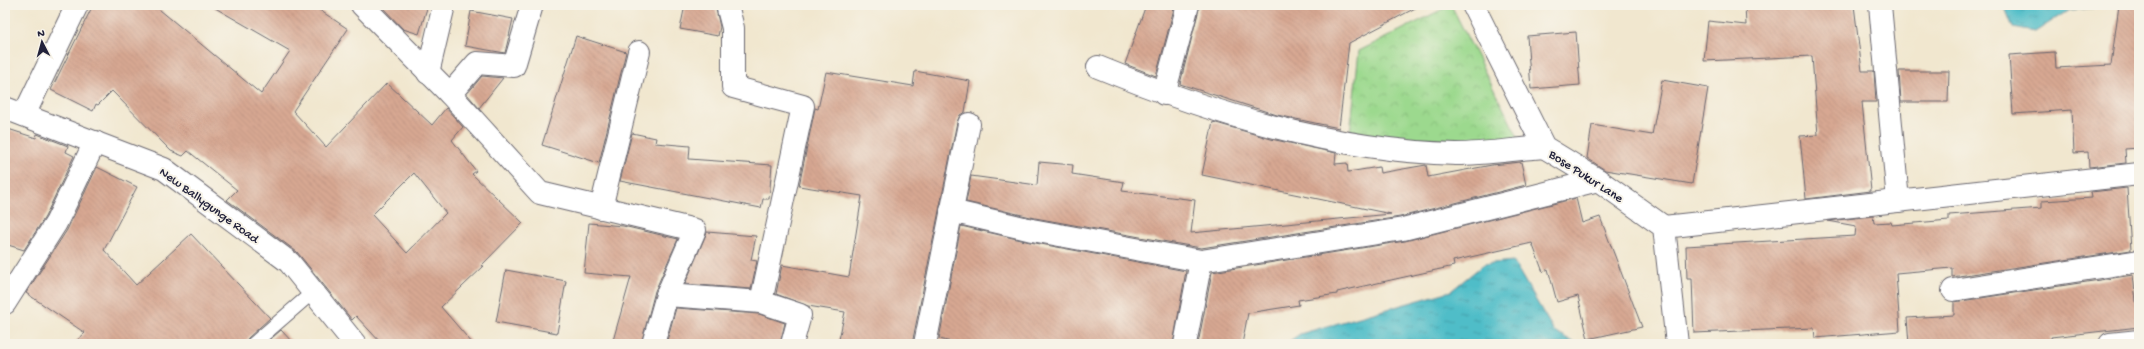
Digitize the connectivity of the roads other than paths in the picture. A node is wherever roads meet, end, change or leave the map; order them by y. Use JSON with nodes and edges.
{"nodes":[{"id":1,"x":77,"y":5,"type":"edge"},
{"id":2,"x":362,"y":5,"type":"edge"},
{"id":3,"x":444,"y":5,"type":"edge"},
{"id":4,"x":532,"y":5,"type":"edge"},
{"id":5,"x":727,"y":5,"type":"edge"},
{"id":6,"x":1188,"y":5,"type":"edge"},
{"id":7,"x":1472,"y":5,"type":"edge"},
{"id":8,"x":1880,"y":5,"type":"edge"},
{"id":9,"x":639,"y":52,"type":"dead end"},
{"id":10,"x":1098,"y":67,"type":"dead end"},
{"id":11,"x":428,"y":73,"type":"junction"},
{"id":12,"x":450,"y":94,"type":"junction"},
{"id":13,"x":1164,"y":94,"type":"junction"},
{"id":14,"x":15,"y":112,"type":"edge"},
{"id":15,"x":969,"y":124,"type":"dead end"},
{"id":16,"x":96,"y":142,"type":"junction"},
{"id":17,"x":1544,"y":147,"type":"junction"},
{"id":18,"x":2139,"y":174,"type":"edge"},
{"id":19,"x":2139,"y":178,"type":"edge"},
{"id":20,"x":1598,"y":180,"type":"junction"},
{"id":21,"x":1898,"y":201,"type":"junction"},
{"id":22,"x":601,"y":208,"type":"junction"},
{"id":23,"x":951,"y":211,"type":"junction"},
{"id":24,"x":1664,"y":227,"type":"junction"},
{"id":25,"x":1201,"y":261,"type":"junction"},
{"id":26,"x":2139,"y":261,"type":"edge"},
{"id":27,"x":1953,"y":290,"type":"dead end"},
{"id":28,"x":313,"y":292,"type":"junction"},
{"id":29,"x":667,"y":294,"type":"junction"},
{"id":30,"x":761,"y":302,"type":"junction"},
{"id":31,"x":5,"y":303,"type":"edge"},
{"id":32,"x":2139,"y":341,"type":"edge"},
{"id":33,"x":253,"y":344,"type":"edge"},
{"id":34,"x":354,"y":344,"type":"edge"},
{"id":35,"x":653,"y":344,"type":"edge"},
{"id":36,"x":792,"y":344,"type":"edge"},
{"id":37,"x":925,"y":344,"type":"edge"},
{"id":38,"x":1185,"y":344,"type":"edge"},
{"id":39,"x":1677,"y":344,"type":"edge"},
{"id":40,"x":2110,"y":344,"type":"edge"}],
"edges":[{"from":1,"to":14,"type":"street"},
{"from":2,"to":11,"type":"street"},
{"from":3,"to":11,"type":"street"},
{"from":4,"to":12,"type":"street"},
{"from":5,"to":30,"type":"street"},
{"from":6,"to":13,"type":"street"},
{"from":7,"to":17,"type":"street","name":"Bose Pukur Lane"},
{"from":8,"to":21,"type":"street"},
{"from":9,"to":22,"type":"street"},
{"from":10,"to":13,"type":"street"},
{"from":11,"to":12,"type":"street"},
{"from":12,"to":22,"type":"street"},
{"from":13,"to":17,"type":"street"},
{"from":14,"to":16,"type":"street","name":"New Ballygunge Road"},
{"from":15,"to":23,"type":"street"},
{"from":16,"to":28,"type":"street","name":"New Ballygunge Road"},
{"from":16,"to":31,"type":"street"},
{"from":17,"to":20,"type":"street","name":"Bose Pukur Lane"},
{"from":18,"to":19,"type":"street"},
{"from":18,"to":21,"type":"street"},
{"from":20,"to":24,"type":"street","name":"Bose Pukur Lane"},
{"from":20,"to":25,"type":"street"},
{"from":21,"to":24,"type":"street"},
{"from":22,"to":29,"type":"street"},
{"from":23,"to":25,"type":"street"},
{"from":23,"to":37,"type":"street"},
{"from":24,"to":39,"type":"street"},
{"from":25,"to":38,"type":"street"},
{"from":26,"to":27,"type":"street"},
{"from":28,"to":33,"type":"lane"},
{"from":28,"to":34,"type":"street","name":"New Ballygunge Road"},
{"from":29,"to":30,"type":"street"},
{"from":29,"to":35,"type":"street"},
{"from":30,"to":36,"type":"street"},
{"from":32,"to":40,"type":"street"}]}
